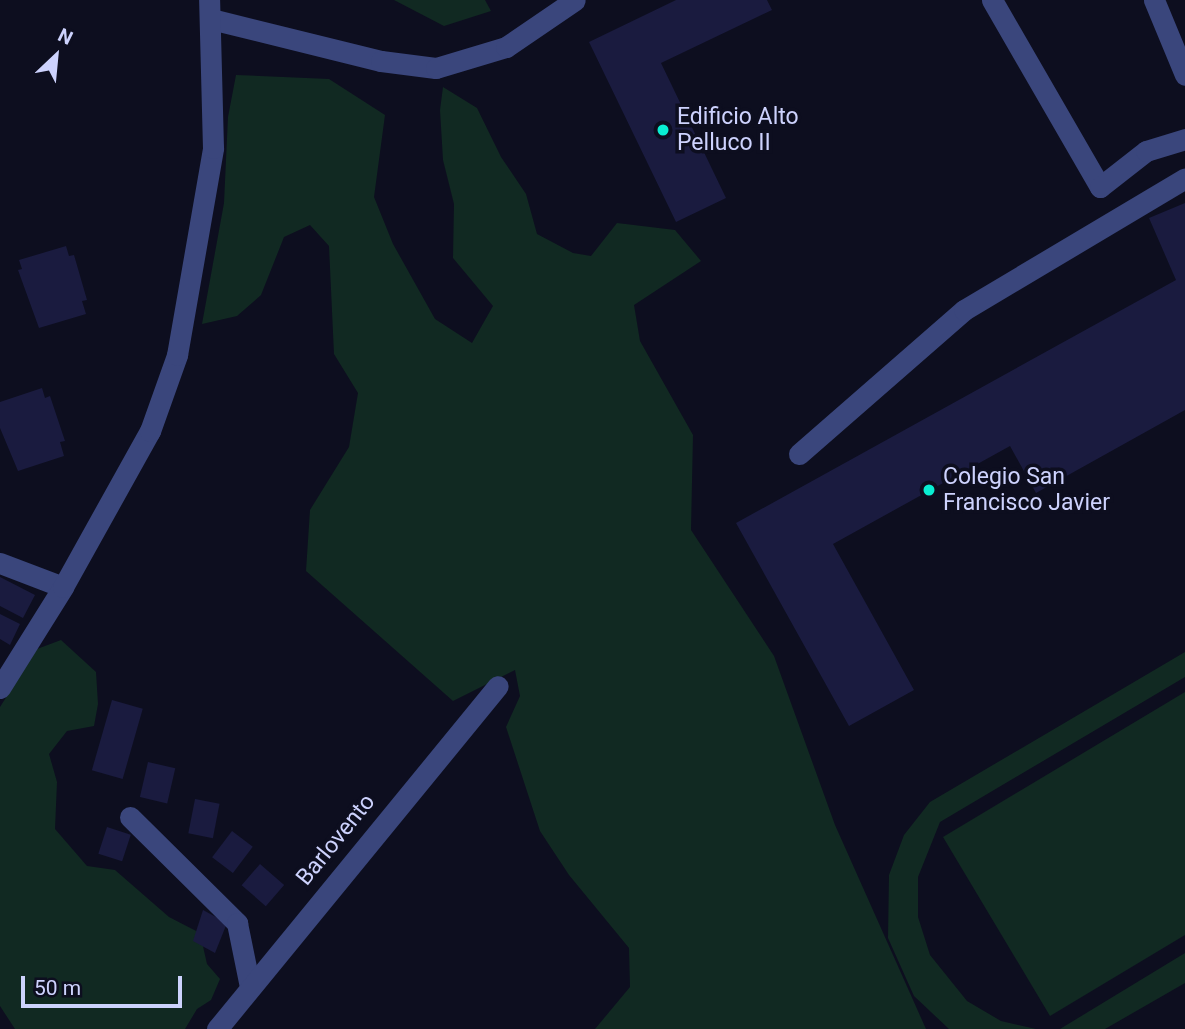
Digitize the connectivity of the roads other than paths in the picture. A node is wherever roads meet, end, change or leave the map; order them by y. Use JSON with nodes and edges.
{"nodes":[{"id":1,"x":575,"y":0,"type":"edge"},
{"id":2,"x":992,"y":0,"type":"edge"},
{"id":3,"x":1154,"y":0,"type":"edge"},
{"id":4,"x":210,"y":10,"type":"edge"},
{"id":5,"x":1185,"y":75,"type":"edge"},
{"id":6,"x":1185,"y":139,"type":"edge"},
{"id":7,"x":1185,"y":178,"type":"edge"},
{"id":8,"x":1100,"y":187,"type":"junction"},
{"id":9,"x":1122,"y":220,"type":"junction"},
{"id":10,"x":799,"y":454,"type":"dead end"},
{"id":11,"x":0,"y":562,"type":"edge"},
{"id":12,"x":63,"y":587,"type":"junction"},
{"id":13,"x":498,"y":686,"type":"dead end"},
{"id":14,"x":0,"y":688,"type":"edge"},
{"id":15,"x":130,"y":817,"type":"dead end"},
{"id":16,"x":250,"y":987,"type":"junction"},
{"id":17,"x":217,"y":1029,"type":"edge"}],
"edges":[{"from":1,"to":4,"type":"street"},
{"from":2,"to":8,"type":"street"},
{"from":3,"to":5,"type":"street"},
{"from":4,"to":12,"type":"street"},
{"from":6,"to":8,"type":"street"},
{"from":7,"to":9,"type":"street"},
{"from":8,"to":9,"type":"street"},
{"from":9,"to":10,"type":"street"},
{"from":11,"to":12,"type":"street"},
{"from":12,"to":14,"type":"street"},
{"from":13,"to":16,"type":"street","name":"Barlovento"},
{"from":15,"to":16,"type":"street"},
{"from":16,"to":17,"type":"street","name":"Barlovento"}]}
